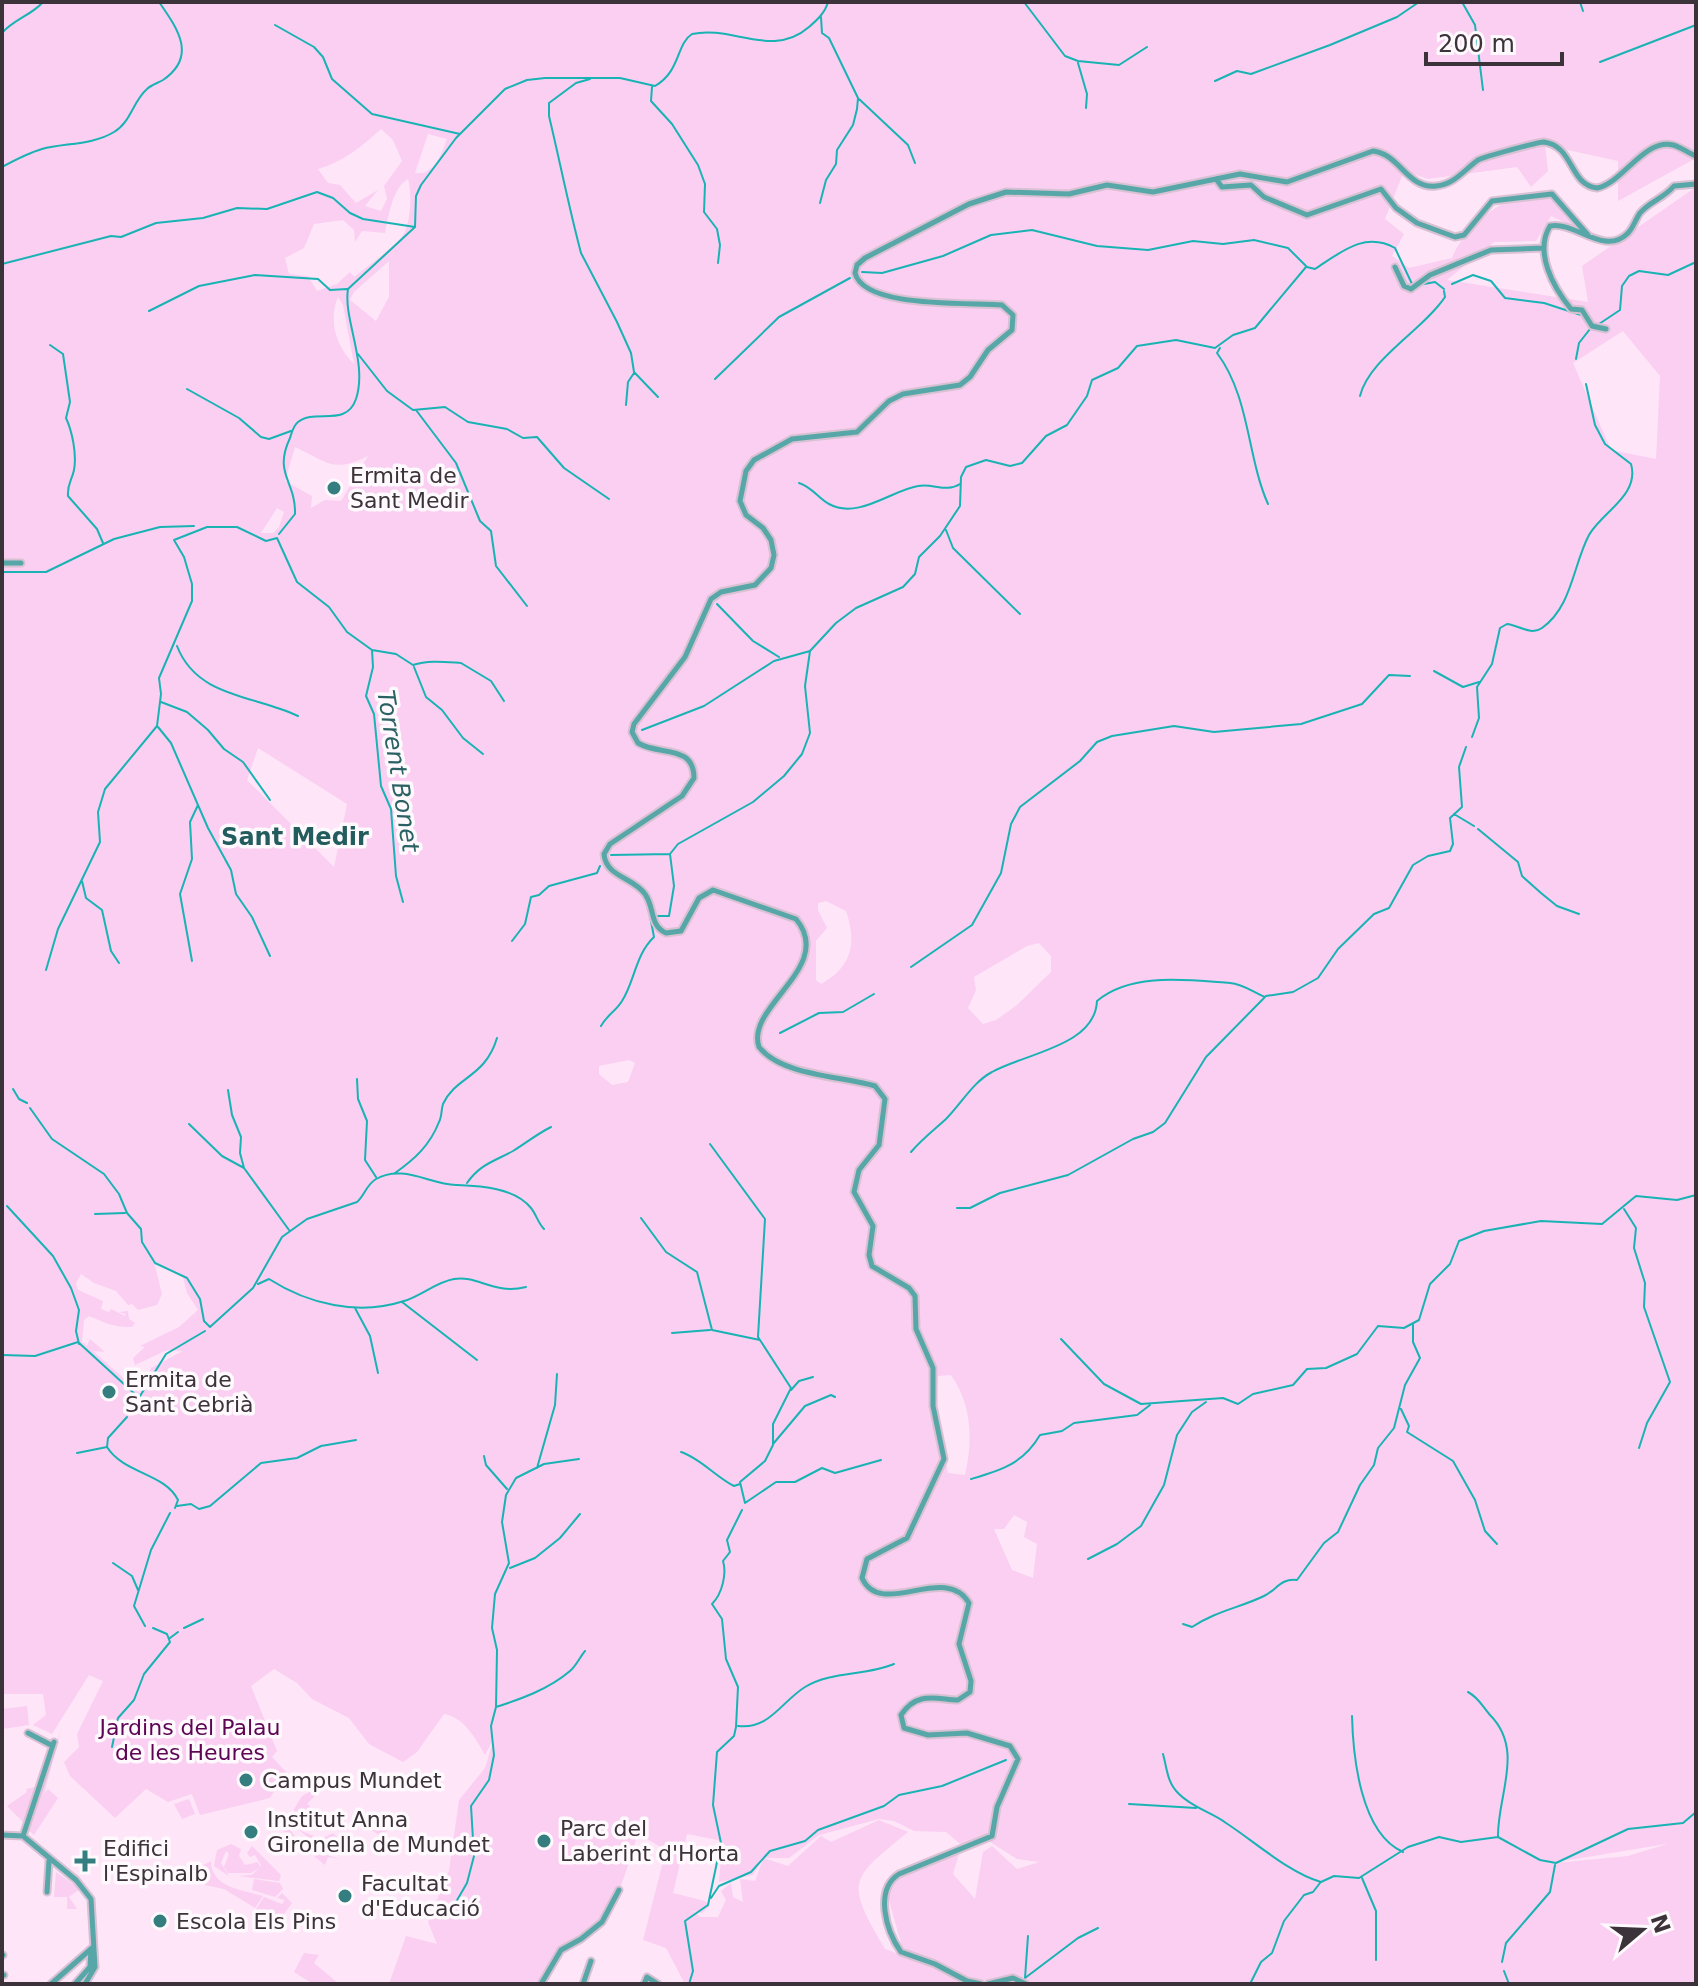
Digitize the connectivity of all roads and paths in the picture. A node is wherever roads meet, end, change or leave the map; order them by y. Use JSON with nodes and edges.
{"nodes":[{"id":1,"x":1696,"y":156,"type":"edge"},
{"id":2,"x":1216,"y":179,"type":"junction"},
{"id":3,"x":1696,"y":184,"type":"edge"},
{"id":4,"x":1588,"y":235,"type":"junction"},
{"id":5,"x":1543,"y":248,"type":"junction"},
{"id":6,"x":1395,"y":267,"type":"dead end"},
{"id":7,"x":1606,"y":329,"type":"dead end"},
{"id":8,"x":2,"y":563,"type":"edge"},
{"id":9,"x":21,"y":563,"type":"dead end"},
{"id":10,"x":28,"y":1733,"type":"dead end"},
{"id":11,"x":2,"y":1835,"type":"edge"},
{"id":12,"x":23,"y":1836,"type":"junction"},
{"id":13,"x":49,"y":1861,"type":"junction"},
{"id":14,"x":619,"y":1890,"type":"dead end"},
{"id":15,"x":47,"y":1892,"type":"dead end"},
{"id":16,"x":92,"y":1948,"type":"junction"},
{"id":17,"x":591,"y":1961,"type":"dead end"},
{"id":18,"x":645,"y":1981,"type":"edge"},
{"id":19,"x":88,"y":1982,"type":"edge"},
{"id":20,"x":51,"y":1984,"type":"edge"},
{"id":21,"x":75,"y":1984,"type":"edge"},
{"id":22,"x":541,"y":1984,"type":"edge"},
{"id":23,"x":583,"y":1984,"type":"edge"},
{"id":24,"x":658,"y":1984,"type":"edge"},
{"id":25,"x":981,"y":1984,"type":"edge"},
{"id":26,"x":988,"y":1984,"type":"edge"},
{"id":27,"x":1026,"y":1984,"type":"edge"}],
"edges":[{"from":1,"to":2,"type":"street"},
{"from":2,"to":4,"type":"street"},
{"from":2,"to":25,"type":"street"},
{"from":3,"to":4,"type":"street"},
{"from":4,"to":5,"type":"street"},
{"from":5,"to":6,"type":"street"},
{"from":5,"to":7,"type":"street"},
{"from":8,"to":9,"type":"street"},
{"from":10,"to":12,"type":"street"},
{"from":11,"to":12,"type":"street"},
{"from":12,"to":13,"type":"street"},
{"from":13,"to":15,"type":"street"},
{"from":13,"to":16,"type":"street"},
{"from":14,"to":22,"type":"street"},
{"from":16,"to":19,"type":"street"},
{"from":16,"to":20,"type":"street"},
{"from":16,"to":21,"type":"street"},
{"from":17,"to":23,"type":"street"},
{"from":18,"to":24,"type":"street"},
{"from":26,"to":27,"type":"street"}]}
